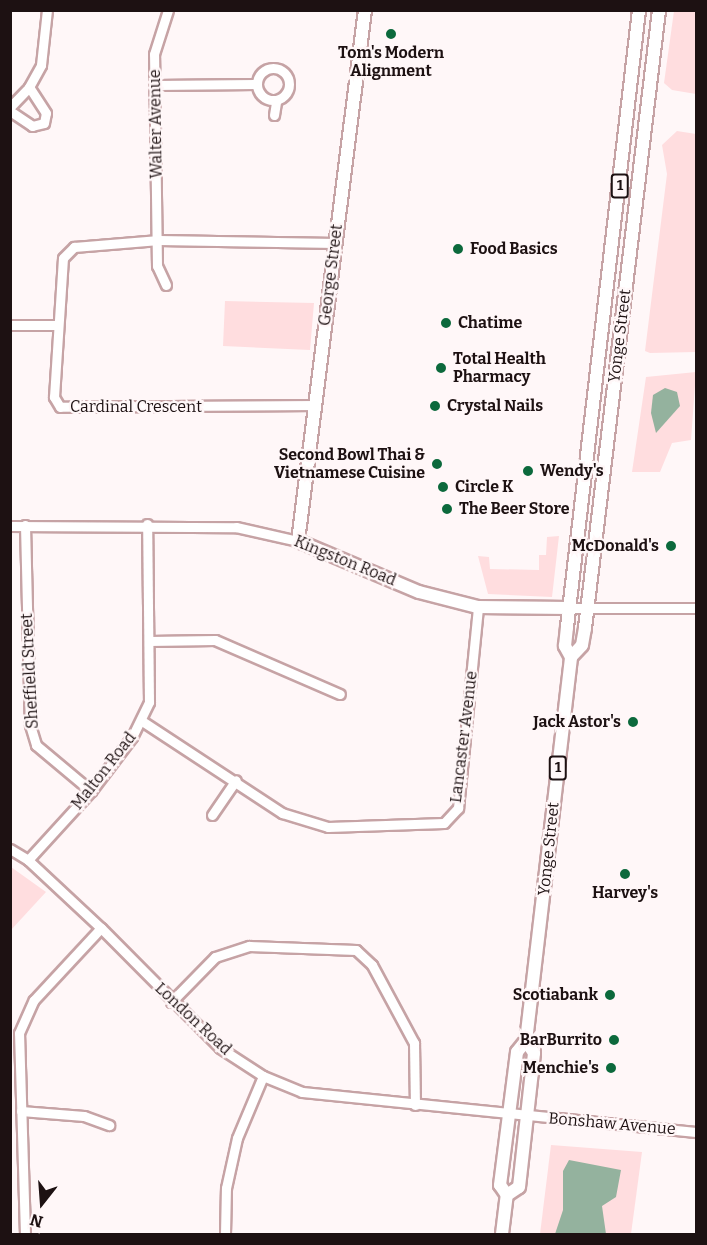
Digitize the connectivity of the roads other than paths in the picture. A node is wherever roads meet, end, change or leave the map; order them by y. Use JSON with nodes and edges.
{"nodes":[{"id":1,"x":47,"y":10,"type":"edge"},
{"id":2,"x":168,"y":10,"type":"edge"},
{"id":3,"x":365,"y":10,"type":"edge"},
{"id":4,"x":639,"y":10,"type":"edge"},
{"id":5,"x":659,"y":10,"type":"edge"},
{"id":6,"x":255,"y":84,"type":"junction"},
{"id":7,"x":156,"y":85,"type":"junction"},
{"id":8,"x":29,"y":87,"type":"junction"},
{"id":9,"x":276,"y":102,"type":"junction"},
{"id":10,"x":10,"y":106,"type":"edge"},
{"id":11,"x":10,"y":111,"type":"edge"},
{"id":12,"x":274,"y":115,"type":"dead end"},
{"id":13,"x":159,"y":240,"type":"junction"},
{"id":14,"x":335,"y":243,"type":"junction"},
{"id":15,"x":165,"y":285,"type":"dead end"},
{"id":16,"x":10,"y":325,"type":"edge"},
{"id":17,"x":56,"y":325,"type":"junction"},
{"id":18,"x":316,"y":405,"type":"junction"},
{"id":19,"x":147,"y":524,"type":"junction"},
{"id":20,"x":25,"y":525,"type":"junction"},
{"id":21,"x":10,"y":526,"type":"edge"},
{"id":22,"x":298,"y":541,"type":"junction"},
{"id":23,"x":478,"y":607,"type":"junction"},
{"id":24,"x":569,"y":608,"type":"junction"},
{"id":25,"x":587,"y":608,"type":"junction"},
{"id":26,"x":696,"y":608,"type":"edge"},
{"id":27,"x":149,"y":641,"type":"junction"},
{"id":28,"x":571,"y":657,"type":"junction"},
{"id":29,"x":340,"y":694,"type":"dead end"},
{"id":30,"x":142,"y":721,"type":"junction"},
{"id":31,"x":236,"y":780,"type":"junction"},
{"id":32,"x":91,"y":790,"type":"junction"},
{"id":33,"x":212,"y":815,"type":"dead end"},
{"id":34,"x":10,"y":849,"type":"edge"},
{"id":35,"x":28,"y":860,"type":"junction"},
{"id":36,"x":101,"y":927,"type":"junction"},
{"id":37,"x":171,"y":1002,"type":"junction"},
{"id":38,"x":526,"y":1041,"type":"junction"},
{"id":39,"x":263,"y":1076,"type":"junction"},
{"id":40,"x":415,"y":1105,"type":"junction"},
{"id":41,"x":21,"y":1111,"type":"junction"},
{"id":42,"x":508,"y":1115,"type":"junction"},
{"id":43,"x":527,"y":1116,"type":"junction"},
{"id":44,"x":109,"y":1125,"type":"dead end"},
{"id":45,"x":696,"y":1132,"type":"edge"},
{"id":46,"x":507,"y":1195,"type":"junction"},
{"id":47,"x":25,"y":1234,"type":"edge"},
{"id":48,"x":225,"y":1234,"type":"edge"},
{"id":49,"x":502,"y":1234,"type":"edge"}],
"edges":[{"from":1,"to":8,"type":"street"},
{"from":2,"to":7,"type":"street","name":"Walter Avenue"},
{"from":3,"to":14,"type":"main road","name":"George Street"},
{"from":4,"to":24,"type":"main road","name":"Yonge Street","number":"1"},
{"from":5,"to":25,"type":"main road","name":"Yonge Street","number":"1"},
{"from":6,"to":7,"type":"street"},
{"from":6,"to":9,"type":"street"},
{"from":6,"to":9,"type":"street"},
{"from":7,"to":13,"type":"street","name":"Walter Avenue"},
{"from":8,"to":10,"type":"street"},
{"from":8,"to":11,"type":"street"},
{"from":9,"to":12,"type":"street"},
{"from":13,"to":14,"type":"street","name":"Cardinal Crescent"},
{"from":13,"to":15,"type":"street","name":"Walter Avenue"},
{"from":13,"to":17,"type":"street","name":"Cardinal Crescent"},
{"from":14,"to":18,"type":"main road","name":"George Street"},
{"from":16,"to":17,"type":"street"},
{"from":17,"to":18,"type":"street","name":"Cardinal Crescent"},
{"from":18,"to":22,"type":"main road","name":"George Street"},
{"from":19,"to":20,"type":"street","name":"Kingston Road"},
{"from":19,"to":22,"type":"street","name":"Kingston Road"},
{"from":19,"to":27,"type":"street","name":"Malton Road"},
{"from":20,"to":21,"type":"street","name":"Kingston Road"},
{"from":20,"to":32,"type":"street","name":"Sheffield Street"},
{"from":22,"to":23,"type":"main road","name":"Kingston Road"},
{"from":23,"to":24,"type":"main road","name":"Kingston Road"},
{"from":23,"to":31,"type":"street","name":"Lancaster Avenue"},
{"from":24,"to":25,"type":"street"},
{"from":24,"to":28,"type":"main road","name":"Yonge Street","number":"1"},
{"from":25,"to":26,"type":"street"},
{"from":25,"to":28,"type":"main road","name":"Yonge Street","number":"1"},
{"from":27,"to":29,"type":"street"},
{"from":27,"to":30,"type":"street","name":"Malton Road"},
{"from":28,"to":38,"type":"main road","name":"Yonge Street","number":"1"},
{"from":30,"to":31,"type":"street","name":"Lancaster Avenue"},
{"from":30,"to":32,"type":"street","name":"Malton Road"},
{"from":31,"to":33,"type":"street"},
{"from":32,"to":35,"type":"street","name":"Malton Road"},
{"from":34,"to":35,"type":"street","name":"London Road"},
{"from":35,"to":36,"type":"street","name":"London Road"},
{"from":36,"to":37,"type":"street","name":"London Road"},
{"from":36,"to":41,"type":"street"},
{"from":37,"to":39,"type":"street","name":"London Road"},
{"from":37,"to":40,"type":"street"},
{"from":38,"to":42,"type":"main road","name":"Yonge Street","number":"1"},
{"from":38,"to":43,"type":"main road","name":"Yonge Street","number":"1"},
{"from":39,"to":40,"type":"street","name":"London Road"},
{"from":39,"to":48,"type":"street"},
{"from":40,"to":42,"type":"street","name":"London Road"},
{"from":41,"to":44,"type":"street"},
{"from":41,"to":47,"type":"street"},
{"from":42,"to":43,"type":"street","name":"London Road"},
{"from":42,"to":46,"type":"main road","name":"Yonge Street","number":"1"},
{"from":43,"to":45,"type":"street","name":"Bonshaw Avenue"},
{"from":43,"to":46,"type":"main road","name":"Yonge Street","number":"1"},
{"from":46,"to":49,"type":"main road","name":"Yonge Street","number":"1"}]}
